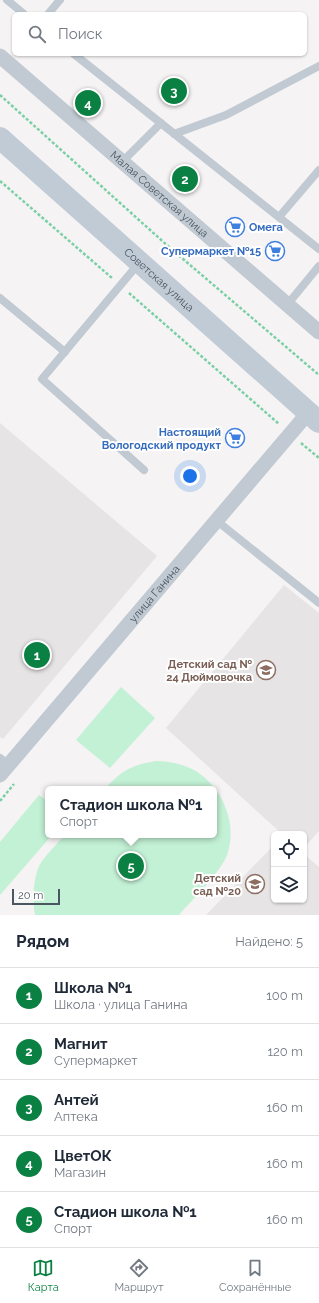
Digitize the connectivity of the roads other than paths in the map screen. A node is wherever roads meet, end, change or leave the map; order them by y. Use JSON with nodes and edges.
{"nodes":[{"id":1,"x":7,"y":0,"type":"edge"},
{"id":2,"x":60,"y":0,"type":"edge"},
{"id":3,"x":22,"y":12,"type":"edge"},
{"id":4,"x":50,"y":12,"type":"edge"},
{"id":5,"x":0,"y":56,"type":"edge"},
{"id":6,"x":76,"y":56,"type":"edge"},
{"id":7,"x":319,"y":66,"type":"edge"},
{"id":8,"x":160,"y":123,"type":"junction"},
{"id":9,"x":174,"y":134,"type":"junction"},
{"id":10,"x":0,"y":138,"type":"edge"},
{"id":11,"x":122,"y":162,"type":"junction"},
{"id":12,"x":319,"y":170,"type":"edge"},
{"id":13,"x":279,"y":217,"type":"junction"},
{"id":14,"x":319,"y":249,"type":"edge"},
{"id":15,"x":140,"y":263,"type":"junction"},
{"id":16,"x":319,"y":266,"type":"edge"},
{"id":17,"x":0,"y":298,"type":"edge"},
{"id":18,"x":287,"y":305,"type":"junction"},
{"id":19,"x":319,"y":332,"type":"edge"},
{"id":20,"x":65,"y":352,"type":"junction"},
{"id":21,"x":314,"y":417,"type":"edge"},
{"id":22,"x":144,"y":470,"type":"dead end"},
{"id":23,"x":217,"y":521,"type":"junction"},
{"id":24,"x":319,"y":603,"type":"edge"},
{"id":25,"x":3,"y":766,"type":"edge"}],
"edges":[{"from":1,"to":3,"type":"lane"},
{"from":2,"to":4,"type":"lane"},
{"from":5,"to":11,"type":"street","name":"Малая Советская улица"},
{"from":6,"to":8,"type":"lane"},
{"from":7,"to":9,"type":"lane"},
{"from":8,"to":9,"type":"lane"},
{"from":8,"to":11,"type":"lane"},
{"from":9,"to":13,"type":"lane"},
{"from":10,"to":15,"type":"main road","name":"Советская улица"},
{"from":11,"to":18,"type":"street","name":"Малая Советская улица"},
{"from":12,"to":13,"type":"lane"},
{"from":13,"to":14,"type":"lane"},
{"from":15,"to":20,"type":"lane"},
{"from":15,"to":21,"type":"main road","name":"Советская улица"},
{"from":16,"to":18,"type":"lane"},
{"from":17,"to":20,"type":"lane"},
{"from":18,"to":19,"type":"street","name":"Малая Советская улица"},
{"from":20,"to":22,"type":"lane"},
{"from":21,"to":23,"type":"street","name":"улица Ганина"},
{"from":23,"to":24,"type":"lane"},
{"from":23,"to":25,"type":"street","name":"улица Ганина"}]}
